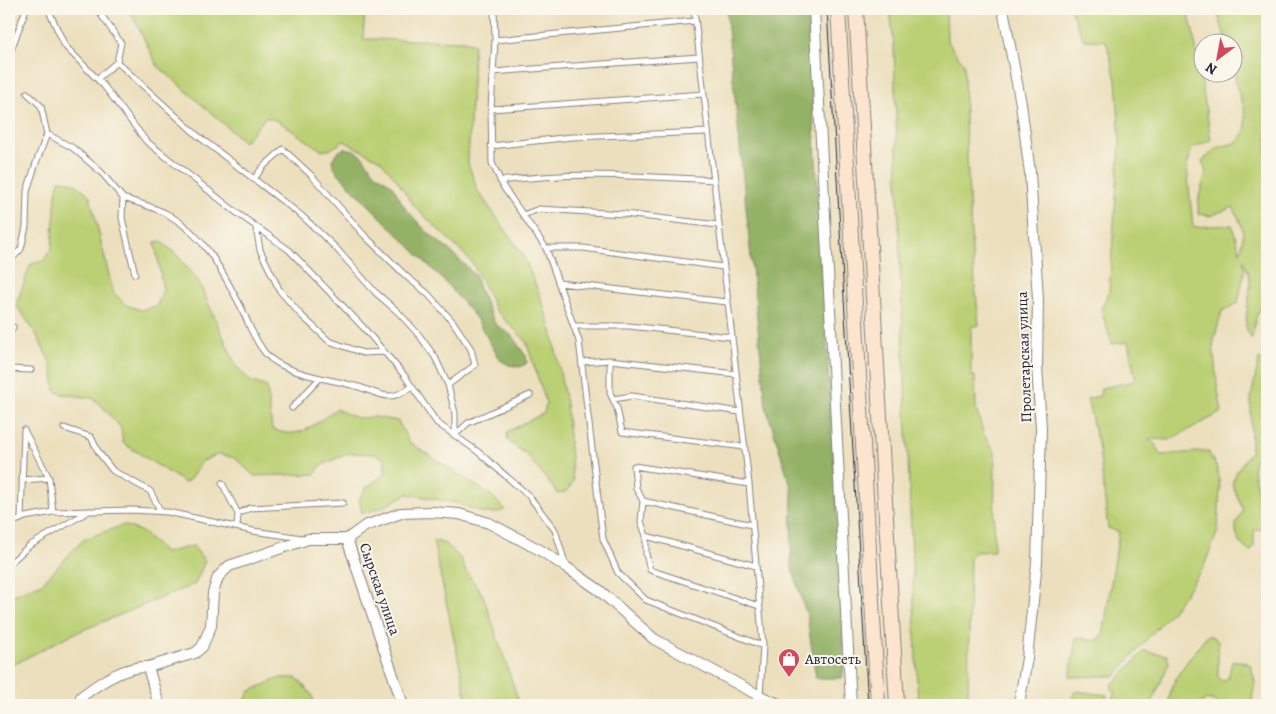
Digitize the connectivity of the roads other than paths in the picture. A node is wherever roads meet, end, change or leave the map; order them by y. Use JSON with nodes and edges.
{"nodes":[{"id":1,"x":26,"y":9,"type":"edge"},
{"id":2,"x":48,"y":9,"type":"edge"},
{"id":3,"x":97,"y":9,"type":"edge"},
{"id":4,"x":494,"y":9,"type":"edge"},
{"id":5,"x":694,"y":9,"type":"edge"},
{"id":6,"x":814,"y":9,"type":"edge"},
{"id":7,"x":838,"y":9,"type":"edge"},
{"id":8,"x":856,"y":9,"type":"edge"},
{"id":9,"x":1003,"y":9,"type":"edge"},
{"id":10,"x":695,"y":21,"type":"junction"},
{"id":11,"x":495,"y":40,"type":"junction"},
{"id":12,"x":9,"y":56,"type":"edge"},
{"id":13,"x":699,"y":56,"type":"junction"},
{"id":14,"x":117,"y":62,"type":"junction"},
{"id":15,"x":493,"y":72,"type":"junction"},
{"id":16,"x":97,"y":79,"type":"junction"},
{"id":17,"x":27,"y":93,"type":"dead end"},
{"id":18,"x":704,"y":94,"type":"junction"},
{"id":19,"x":491,"y":109,"type":"junction"},
{"id":20,"x":708,"y":132,"type":"junction"},
{"id":21,"x":47,"y":134,"type":"junction"},
{"id":22,"x":491,"y":146,"type":"junction"},
{"id":23,"x":254,"y":179,"type":"junction"},
{"id":24,"x":713,"y":180,"type":"junction"},
{"id":25,"x":500,"y":181,"type":"junction"},
{"id":26,"x":123,"y":198,"type":"junction"},
{"id":27,"x":523,"y":215,"type":"junction"},
{"id":28,"x":718,"y":225,"type":"junction"},
{"id":29,"x":256,"y":227,"type":"junction"},
{"id":30,"x":546,"y":248,"type":"junction"},
{"id":31,"x":9,"y":262,"type":"edge"},
{"id":32,"x":723,"y":267,"type":"junction"},
{"id":33,"x":135,"y":274,"type":"dead end"},
{"id":34,"x":559,"y":283,"type":"junction"},
{"id":35,"x":727,"y":302,"type":"junction"},
{"id":36,"x":574,"y":326,"type":"junction"},
{"id":37,"x":13,"y":327,"type":"dead end"},
{"id":38,"x":9,"y":335,"type":"edge"},
{"id":39,"x":731,"y":337,"type":"junction"},
{"id":40,"x":384,"y":352,"type":"junction"},
{"id":41,"x":610,"y":360,"type":"junction"},
{"id":42,"x":582,"y":362,"type":"junction"},
{"id":43,"x":9,"y":369,"type":"edge"},
{"id":44,"x":31,"y":370,"type":"dead end"},
{"id":45,"x":736,"y":374,"type":"junction"},
{"id":46,"x":320,"y":378,"type":"junction"},
{"id":47,"x":448,"y":386,"type":"junction"},
{"id":48,"x":412,"y":387,"type":"junction"},
{"id":49,"x":530,"y":395,"type":"dead end"},
{"id":50,"x":613,"y":399,"type":"junction"},
{"id":51,"x":292,"y":408,"type":"dead end"},
{"id":52,"x":740,"y":412,"type":"junction"},
{"id":53,"x":64,"y":428,"type":"dead end"},
{"id":54,"x":455,"y":435,"type":"junction"},
{"id":55,"x":744,"y":448,"type":"junction"},
{"id":56,"x":49,"y":478,"type":"junction"},
{"id":57,"x":22,"y":480,"type":"junction"},
{"id":58,"x":222,"y":483,"type":"dead end"},
{"id":59,"x":749,"y":484,"type":"junction"},
{"id":60,"x":643,"y":501,"type":"junction"},
{"id":61,"x":343,"y":503,"type":"dead end"},
{"id":62,"x":90,"y":511,"type":"junction"},
{"id":63,"x":53,"y":512,"type":"junction"},
{"id":64,"x":161,"y":512,"type":"junction"},
{"id":65,"x":238,"y":514,"type":"junction"},
{"id":66,"x":21,"y":519,"type":"junction"},
{"id":67,"x":9,"y":524,"type":"edge"},
{"id":68,"x":752,"y":525,"type":"junction"},
{"id":69,"x":237,"y":527,"type":"junction"},
{"id":70,"x":646,"y":536,"type":"junction"},
{"id":71,"x":308,"y":539,"type":"junction"},
{"id":72,"x":347,"y":539,"type":"junction"},
{"id":73,"x":9,"y":564,"type":"edge"},
{"id":74,"x":756,"y":566,"type":"junction"},
{"id":75,"x":566,"y":567,"type":"junction"},
{"id":76,"x":759,"y":606,"type":"junction"},
{"id":77,"x":763,"y":646,"type":"junction"},
{"id":78,"x":148,"y":667,"type":"junction"},
{"id":79,"x":760,"y":696,"type":"junction"},
{"id":80,"x":81,"y":705,"type":"edge"},
{"id":81,"x":159,"y":705,"type":"edge"},
{"id":82,"x":403,"y":705,"type":"edge"},
{"id":83,"x":781,"y":705,"type":"edge"},
{"id":84,"x":851,"y":705,"type":"edge"},
{"id":85,"x":878,"y":705,"type":"edge"},
{"id":86,"x":897,"y":705,"type":"edge"},
{"id":87,"x":1019,"y":705,"type":"edge"}],
"edges":[{"from":1,"to":12,"type":"lane"},
{"from":2,"to":16,"type":"lane"},
{"from":3,"to":14,"type":"lane"},
{"from":4,"to":11,"type":"lane"},
{"from":5,"to":10,"type":"lane"},
{"from":6,"to":84,"type":"street"},
{"from":7,"to":85,"type":"main road"},
{"from":8,"to":86,"type":"main road"},
{"from":9,"to":87,"type":"street","name":"Пролетарская улица"},
{"from":10,"to":11,"type":"lane"},
{"from":10,"to":13,"type":"lane"},
{"from":11,"to":15,"type":"lane"},
{"from":13,"to":15,"type":"lane"},
{"from":13,"to":18,"type":"lane"},
{"from":14,"to":16,"type":"lane"},
{"from":14,"to":23,"type":"lane"},
{"from":15,"to":19,"type":"lane"},
{"from":16,"to":29,"type":"lane"},
{"from":17,"to":21,"type":"lane"},
{"from":18,"to":19,"type":"lane"},
{"from":18,"to":20,"type":"lane"},
{"from":19,"to":22,"type":"lane"},
{"from":20,"to":22,"type":"lane"},
{"from":20,"to":24,"type":"lane"},
{"from":21,"to":26,"type":"lane"},
{"from":21,"to":31,"type":"lane"},
{"from":22,"to":25,"type":"lane"},
{"from":23,"to":47,"type":"lane"},
{"from":23,"to":47,"type":"lane"},
{"from":24,"to":25,"type":"lane"},
{"from":24,"to":28,"type":"lane"},
{"from":25,"to":27,"type":"lane"},
{"from":26,"to":33,"type":"lane"},
{"from":26,"to":46,"type":"lane"},
{"from":27,"to":28,"type":"lane"},
{"from":27,"to":30,"type":"lane"},
{"from":28,"to":32,"type":"lane"},
{"from":29,"to":40,"type":"lane"},
{"from":29,"to":40,"type":"lane"},
{"from":30,"to":32,"type":"lane"},
{"from":30,"to":34,"type":"lane"},
{"from":32,"to":35,"type":"lane"},
{"from":34,"to":35,"type":"lane"},
{"from":34,"to":36,"type":"lane"},
{"from":35,"to":39,"type":"lane"},
{"from":36,"to":39,"type":"lane"},
{"from":36,"to":42,"type":"lane"},
{"from":37,"to":38,"type":"lane"},
{"from":39,"to":45,"type":"lane"},
{"from":40,"to":48,"type":"lane"},
{"from":41,"to":42,"type":"lane"},
{"from":41,"to":45,"type":"lane"},
{"from":41,"to":50,"type":"lane"},
{"from":42,"to":77,"type":"lane"},
{"from":43,"to":44,"type":"lane"},
{"from":45,"to":52,"type":"lane"},
{"from":46,"to":48,"type":"lane"},
{"from":46,"to":51,"type":"lane"},
{"from":47,"to":54,"type":"lane"},
{"from":48,"to":54,"type":"lane"},
{"from":49,"to":54,"type":"lane"},
{"from":50,"to":52,"type":"lane"},
{"from":50,"to":55,"type":"lane"},
{"from":52,"to":55,"type":"lane"},
{"from":53,"to":64,"type":"lane"},
{"from":54,"to":75,"type":"lane"},
{"from":55,"to":59,"type":"lane"},
{"from":56,"to":57,"type":"lane"},
{"from":56,"to":57,"type":"lane"},
{"from":56,"to":63,"type":"lane"},
{"from":57,"to":66,"type":"lane"},
{"from":58,"to":65,"type":"lane"},
{"from":59,"to":60,"type":"lane"},
{"from":59,"to":68,"type":"lane"},
{"from":60,"to":68,"type":"lane"},
{"from":60,"to":70,"type":"lane"},
{"from":61,"to":65,"type":"lane"},
{"from":62,"to":63,"type":"lane"},
{"from":62,"to":64,"type":"lane"},
{"from":62,"to":73,"type":"lane"},
{"from":63,"to":66,"type":"lane"},
{"from":64,"to":69,"type":"lane"},
{"from":65,"to":69,"type":"lane"},
{"from":66,"to":67,"type":"lane"},
{"from":68,"to":74,"type":"lane"},
{"from":69,"to":71,"type":"lane"},
{"from":70,"to":74,"type":"lane"},
{"from":70,"to":76,"type":"lane"},
{"from":71,"to":72,"type":"street","name":"Сырская улица"},
{"from":71,"to":78,"type":"street","name":"Сырская улица"},
{"from":72,"to":75,"type":"street"},
{"from":72,"to":82,"type":"street","name":"Сырская улица"},
{"from":74,"to":76,"type":"lane"},
{"from":75,"to":79,"type":"street"},
{"from":76,"to":77,"type":"lane"},
{"from":77,"to":79,"type":"lane"},
{"from":78,"to":80,"type":"street","name":"Сырская улица"},
{"from":78,"to":81,"type":"street"},
{"from":79,"to":83,"type":"street"}]}
